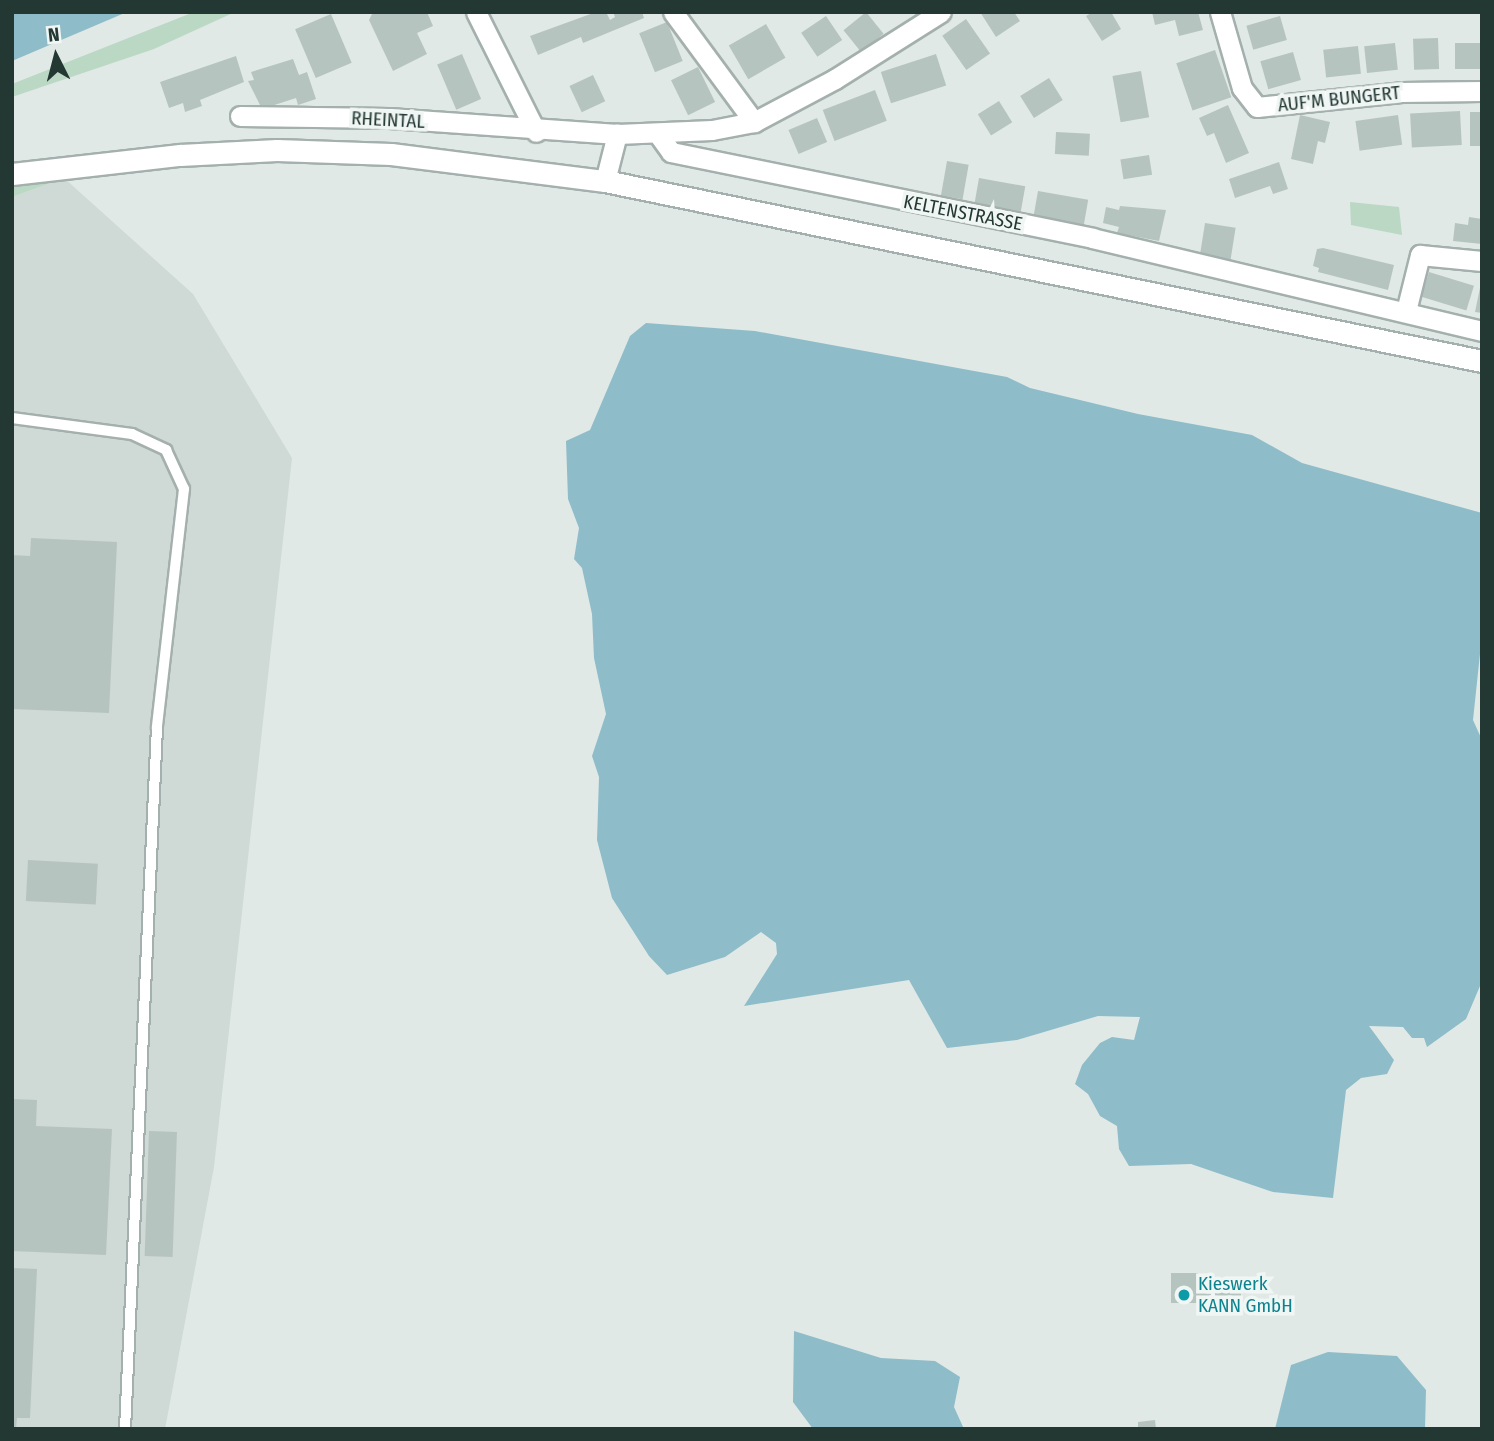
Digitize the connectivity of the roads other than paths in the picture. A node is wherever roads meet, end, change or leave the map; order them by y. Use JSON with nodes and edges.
{"nodes":[{"id":1,"x":476,"y":12,"type":"edge"},
{"id":2,"x":673,"y":12,"type":"edge"},
{"id":3,"x":941,"y":12,"type":"edge"},
{"id":4,"x":1220,"y":12,"type":"edge"},
{"id":5,"x":1482,"y":90,"type":"edge"},
{"id":6,"x":240,"y":116,"type":"dead end"},
{"id":7,"x":754,"y":122,"type":"junction"},
{"id":8,"x":536,"y":132,"type":"junction"},
{"id":9,"x":617,"y":134,"type":"junction"},
{"id":10,"x":659,"y":134,"type":"junction"},
{"id":11,"x":12,"y":174,"type":"edge"},
{"id":12,"x":605,"y":181,"type":"junction"},
{"id":13,"x":1482,"y":261,"type":"edge"},
{"id":14,"x":1406,"y":311,"type":"junction"},
{"id":15,"x":1482,"y":331,"type":"edge"},
{"id":16,"x":1482,"y":361,"type":"edge"},
{"id":17,"x":12,"y":418,"type":"edge"},
{"id":18,"x":125,"y":1429,"type":"edge"}],
"edges":[{"from":1,"to":8,"type":"street"},
{"from":2,"to":7,"type":"street"},
{"from":3,"to":7,"type":"street","name":"RHEINTAL"},
{"from":4,"to":5,"type":"street","name":"AUF'M BUNGERT"},
{"from":6,"to":8,"type":"street","name":"RHEINTAL"},
{"from":7,"to":10,"type":"street","name":"RHEINTAL"},
{"from":8,"to":9,"type":"street","name":"RHEINTAL"},
{"from":9,"to":10,"type":"street","name":"RHEINTAL"},
{"from":9,"to":12,"type":"street"},
{"from":10,"to":14,"type":"street","name":"KELTENSTRASSE"},
{"from":11,"to":12,"type":"street"},
{"from":12,"to":16,"type":"street"},
{"from":13,"to":14,"type":"street"},
{"from":14,"to":15,"type":"street","name":"KELTENSTRASSE"},
{"from":17,"to":18,"type":"lane"}]}
